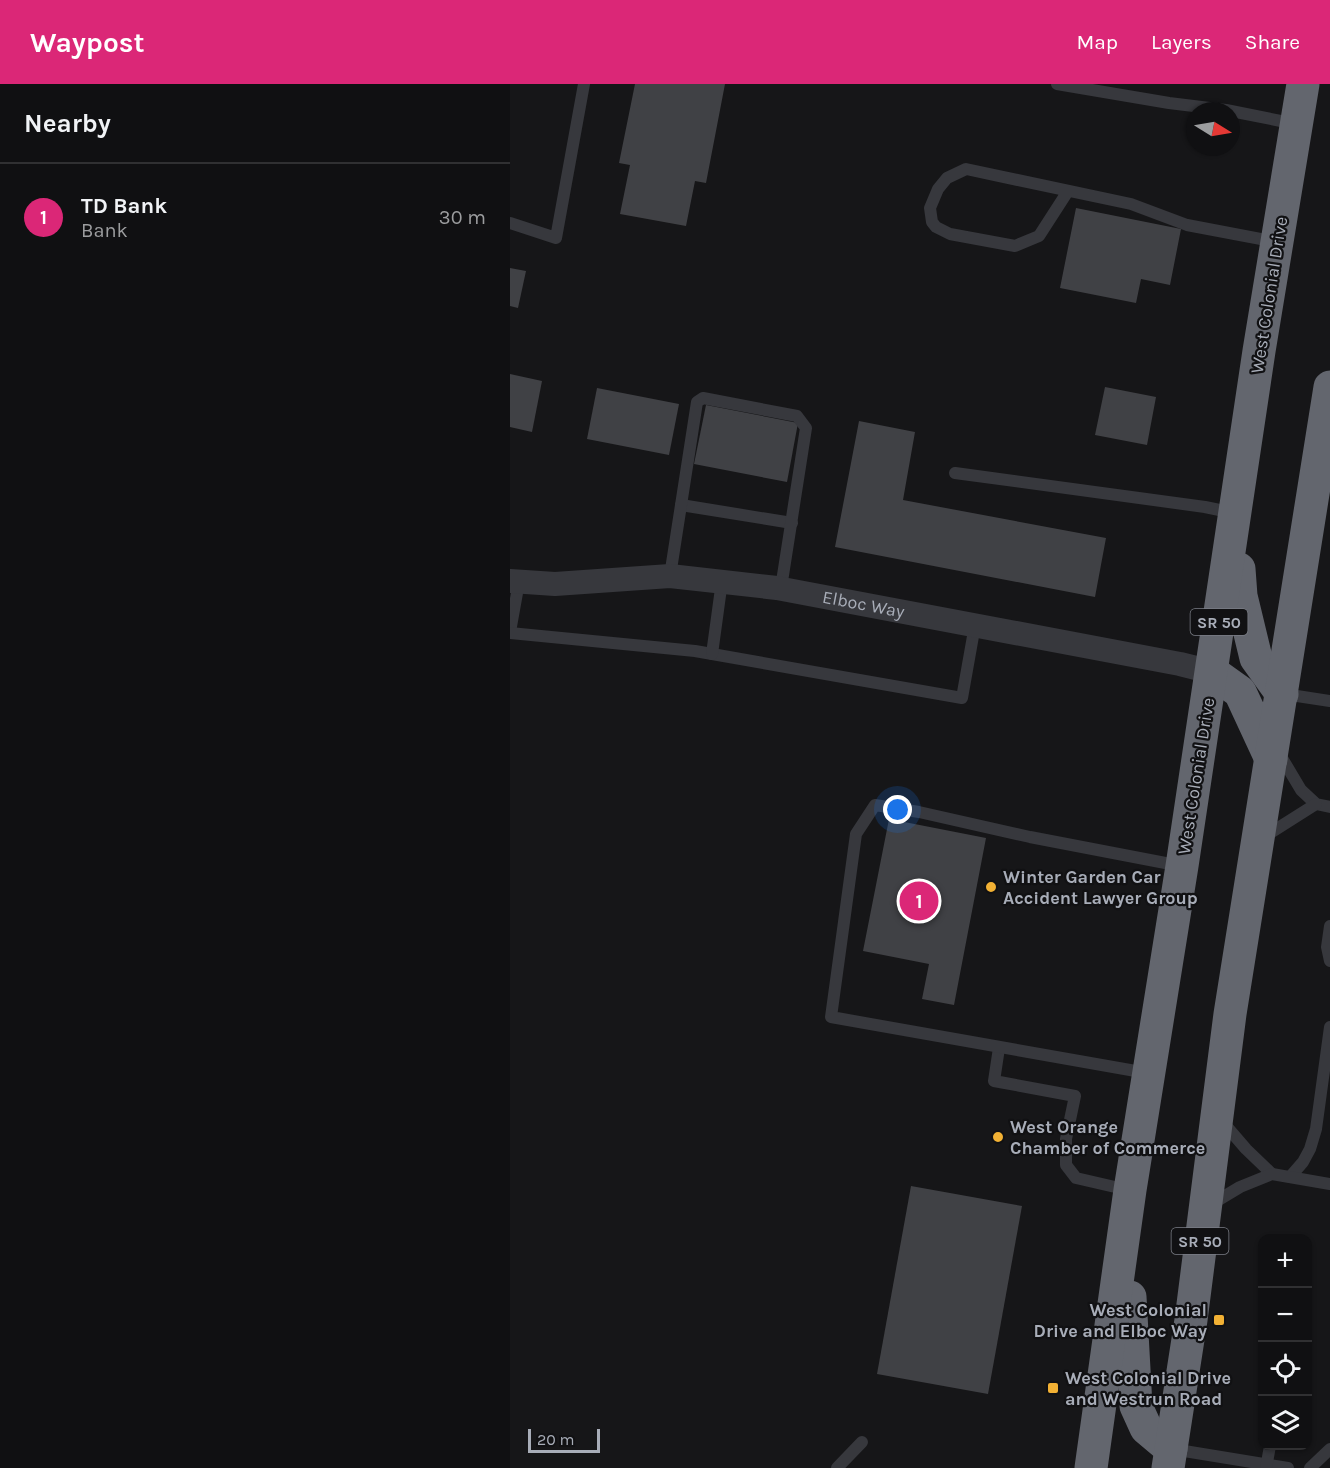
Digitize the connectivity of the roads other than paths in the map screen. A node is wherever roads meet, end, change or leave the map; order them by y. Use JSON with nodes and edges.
{"nodes":[{"id":1,"x":585,"y":84,"type":"edge"},
{"id":2,"x":1057,"y":84,"type":"edge"},
{"id":3,"x":1304,"y":84,"type":"edge"},
{"id":4,"x":1297,"y":124,"type":"junction"},
{"id":5,"x":1068,"y":191,"type":"junction"},
{"id":6,"x":510,"y":223,"type":"edge"},
{"id":7,"x":1278,"y":242,"type":"junction"},
{"id":8,"x":1330,"y":387,"type":"edge"},
{"id":9,"x":955,"y":473,"type":"dead end"},
{"id":10,"x":681,"y":505,"type":"junction"},
{"id":11,"x":1236,"y":513,"type":"junction"},
{"id":12,"x":792,"y":523,"type":"junction"},
{"id":13,"x":670,"y":576,"type":"junction"},
{"id":14,"x":722,"y":581,"type":"junction"},
{"id":15,"x":514,"y":582,"type":"edge"},
{"id":16,"x":781,"y":588,"type":"junction"},
{"id":17,"x":975,"y":625,"type":"junction"},
{"id":18,"x":510,"y":633,"type":"edge"},
{"id":19,"x":712,"y":654,"type":"junction"},
{"id":20,"x":1212,"y":672,"type":"junction"},
{"id":21,"x":1282,"y":694,"type":"junction"},
{"id":22,"x":1330,"y":702,"type":"edge"},
{"id":23,"x":1272,"y":752,"type":"junction"},
{"id":24,"x":1316,"y":804,"type":"junction"},
{"id":25,"x":1330,"y":807,"type":"edge"},
{"id":26,"x":1258,"y":842,"type":"junction"},
{"id":27,"x":1182,"y":866,"type":"junction"},
{"id":28,"x":1330,"y":926,"type":"edge"},
{"id":29,"x":1330,"y":961,"type":"edge"},
{"id":30,"x":1330,"y":1028,"type":"edge"},
{"id":31,"x":999,"y":1048,"type":"junction"},
{"id":32,"x":1149,"y":1074,"type":"junction"},
{"id":33,"x":1216,"y":1114,"type":"junction"},
{"id":34,"x":1272,"y":1174,"type":"junction"},
{"id":35,"x":1290,"y":1177,"type":"junction"},
{"id":36,"x":1330,"y":1184,"type":"edge"},
{"id":37,"x":1130,"y":1190,"type":"junction"},
{"id":38,"x":1204,"y":1209,"type":"junction"},
{"id":39,"x":1126,"y":1226,"type":"junction"},
{"id":40,"x":862,"y":1442,"type":"dead end"},
{"id":41,"x":1269,"y":1450,"type":"edge"},
{"id":42,"x":1329,"y":1454,"type":"edge"},
{"id":43,"x":1170,"y":1458,"type":"edge"},
{"id":44,"x":1266,"y":1466,"type":"edge"},
{"id":45,"x":837,"y":1468,"type":"edge"},
{"id":46,"x":1091,"y":1468,"type":"edge"},
{"id":47,"x":1288,"y":1468,"type":"edge"},
{"id":48,"x":1310,"y":1468,"type":"edge"}],
"edges":[{"from":1,"to":6,"type":"lane"},
{"from":2,"to":4,"type":"lane"},
{"from":3,"to":4,"type":"highway","name":"West Colonial Drive","number":"SR 50"},
{"from":4,"to":7,"type":"highway","name":"West Colonial Drive","number":"SR 50"},
{"from":5,"to":5,"type":"lane"},
{"from":5,"to":7,"type":"lane"},
{"from":7,"to":11,"type":"highway","name":"West Colonial Drive","number":"SR 50"},
{"from":8,"to":21,"type":"highway","number":"SR 50"},
{"from":9,"to":11,"type":"lane"},
{"from":10,"to":12,"type":"lane"},
{"from":10,"to":12,"type":"lane"},
{"from":10,"to":13,"type":"lane"},
{"from":11,"to":20,"type":"highway","name":"West Colonial Drive","number":"SR 50"},
{"from":11,"to":21,"type":"highway"},
{"from":12,"to":16,"type":"lane"},
{"from":13,"to":14,"type":"street","name":"Elboc Way"},
{"from":13,"to":15,"type":"street","name":"Elboc Way"},
{"from":14,"to":16,"type":"street","name":"Elboc Way"},
{"from":14,"to":19,"type":"lane"},
{"from":15,"to":18,"type":"lane"},
{"from":16,"to":17,"type":"street","name":"Elboc Way"},
{"from":17,"to":19,"type":"lane"},
{"from":17,"to":20,"type":"street","name":"Elboc Way"},
{"from":18,"to":19,"type":"lane"},
{"from":20,"to":23,"type":"highway"},
{"from":20,"to":27,"type":"highway","name":"West Colonial Drive","number":"SR 50"},
{"from":21,"to":22,"type":"lane"},
{"from":21,"to":23,"type":"highway","number":"SR 50"},
{"from":23,"to":24,"type":"lane"},
{"from":23,"to":26,"type":"highway","number":"SR 50"},
{"from":24,"to":25,"type":"lane"},
{"from":24,"to":26,"type":"lane"},
{"from":26,"to":33,"type":"highway","number":"SR 50"},
{"from":27,"to":31,"type":"lane"},
{"from":27,"to":32,"type":"highway","name":"West Colonial Drive","number":"SR 50"},
{"from":28,"to":29,"type":"lane"},
{"from":30,"to":35,"type":"lane"},
{"from":31,"to":32,"type":"lane"},
{"from":31,"to":37,"type":"lane"},
{"from":32,"to":37,"type":"highway","name":"West Colonial Drive","number":"SR 50"},
{"from":33,"to":34,"type":"lane"},
{"from":33,"to":38,"type":"highway","number":"SR 50"},
{"from":34,"to":35,"type":"lane"},
{"from":34,"to":38,"type":"lane"},
{"from":35,"to":36,"type":"lane"},
{"from":37,"to":39,"type":"highway","name":"West Colonial Drive","number":"SR 50"},
{"from":38,"to":43,"type":"highway","number":"SR 50"},
{"from":39,"to":43,"type":"highway"},
{"from":39,"to":46,"type":"highway","name":"West Colonial Drive","number":"SR 50"},
{"from":40,"to":45,"type":"lane"},
{"from":41,"to":44,"type":"lane"},
{"from":42,"to":48,"type":"lane"},
{"from":43,"to":44,"type":"lane"},
{"from":44,"to":47,"type":"lane"}]}
